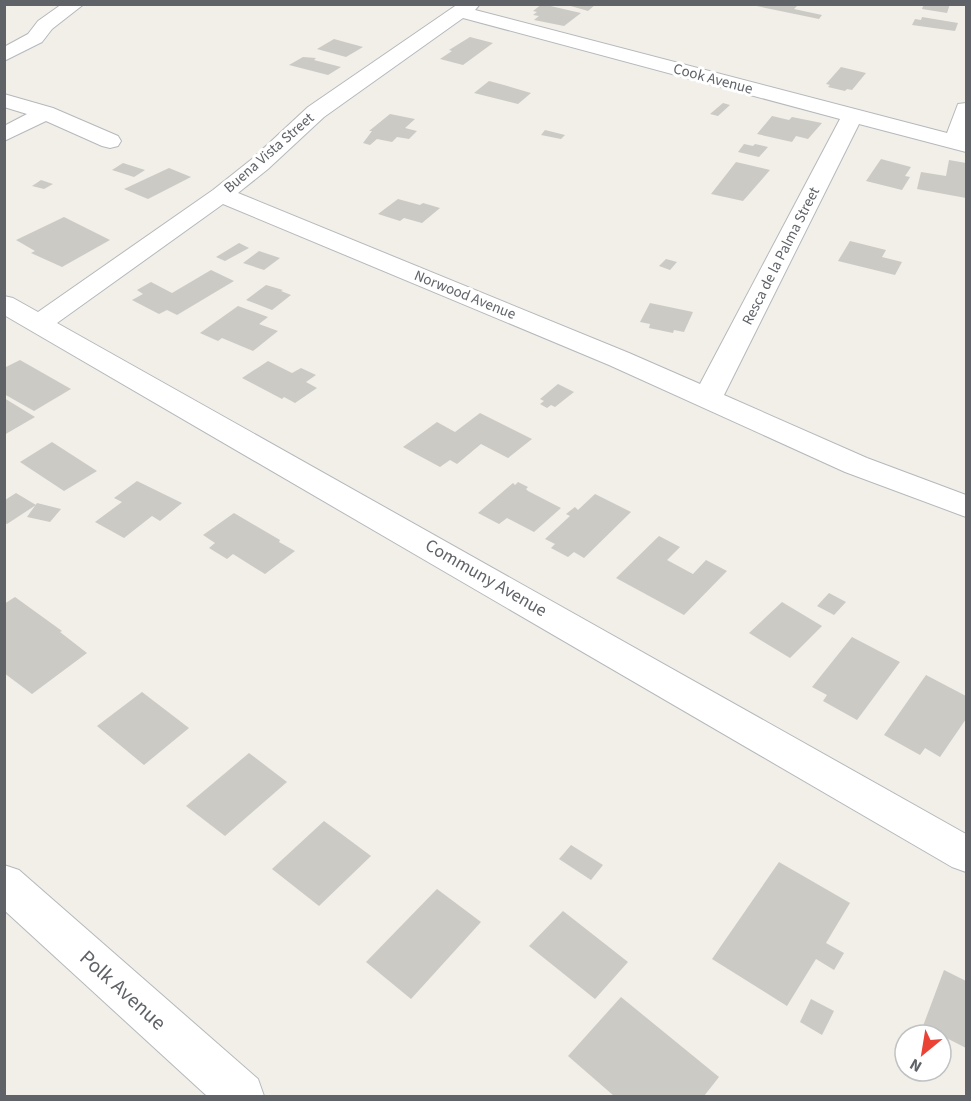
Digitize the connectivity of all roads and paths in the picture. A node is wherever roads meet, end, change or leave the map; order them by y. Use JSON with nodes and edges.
{"nodes":[{"id":1,"x":75,"y":4,"type":"edge"},
{"id":2,"x":465,"y":8,"type":"edge"},
{"id":3,"x":4,"y":56,"type":"edge"},
{"id":4,"x":4,"y":100,"type":"edge"},
{"id":5,"x":966,"y":109,"type":"edge"},
{"id":6,"x":45,"y":113,"type":"junction"},
{"id":7,"x":853,"y":115,"type":"junction"},
{"id":8,"x":4,"y":135,"type":"edge"},
{"id":9,"x":110,"y":141,"type":"dead end"},
{"id":10,"x":961,"y":143,"type":"edge"},
{"id":11,"x":221,"y":195,"type":"junction"},
{"id":12,"x":4,"y":304,"type":"edge"},
{"id":13,"x":38,"y":324,"type":"junction"},
{"id":14,"x":708,"y":397,"type":"junction"},
{"id":15,"x":966,"y":506,"type":"edge"},
{"id":16,"x":966,"y":854,"type":"edge"},
{"id":17,"x":4,"y":883,"type":"edge"},
{"id":18,"x":241,"y":1096,"type":"edge"}],
"edges":[{"from":1,"to":3,"type":"street"},
{"from":2,"to":7,"type":"street","name":"Cook Avenue"},
{"from":2,"to":11,"type":"street","name":"Buena Vista Street"},
{"from":4,"to":6,"type":"street"},
{"from":5,"to":10,"type":"street"},
{"from":6,"to":8,"type":"street"},
{"from":6,"to":9,"type":"street"},
{"from":7,"to":10,"type":"street","name":"Cook Avenue"},
{"from":7,"to":14,"type":"street","name":"Resca de la Palma Street"},
{"from":11,"to":13,"type":"street","name":"Buena Vista Street"},
{"from":11,"to":14,"type":"street","name":"Norwood Avenue"},
{"from":12,"to":13,"type":"street","name":"Communy Avenue"},
{"from":13,"to":16,"type":"street","name":"Communy Avenue"},
{"from":14,"to":15,"type":"street","name":"Norwood Avenue"},
{"from":17,"to":18,"type":"street","name":"Polk Avenue"}]}
